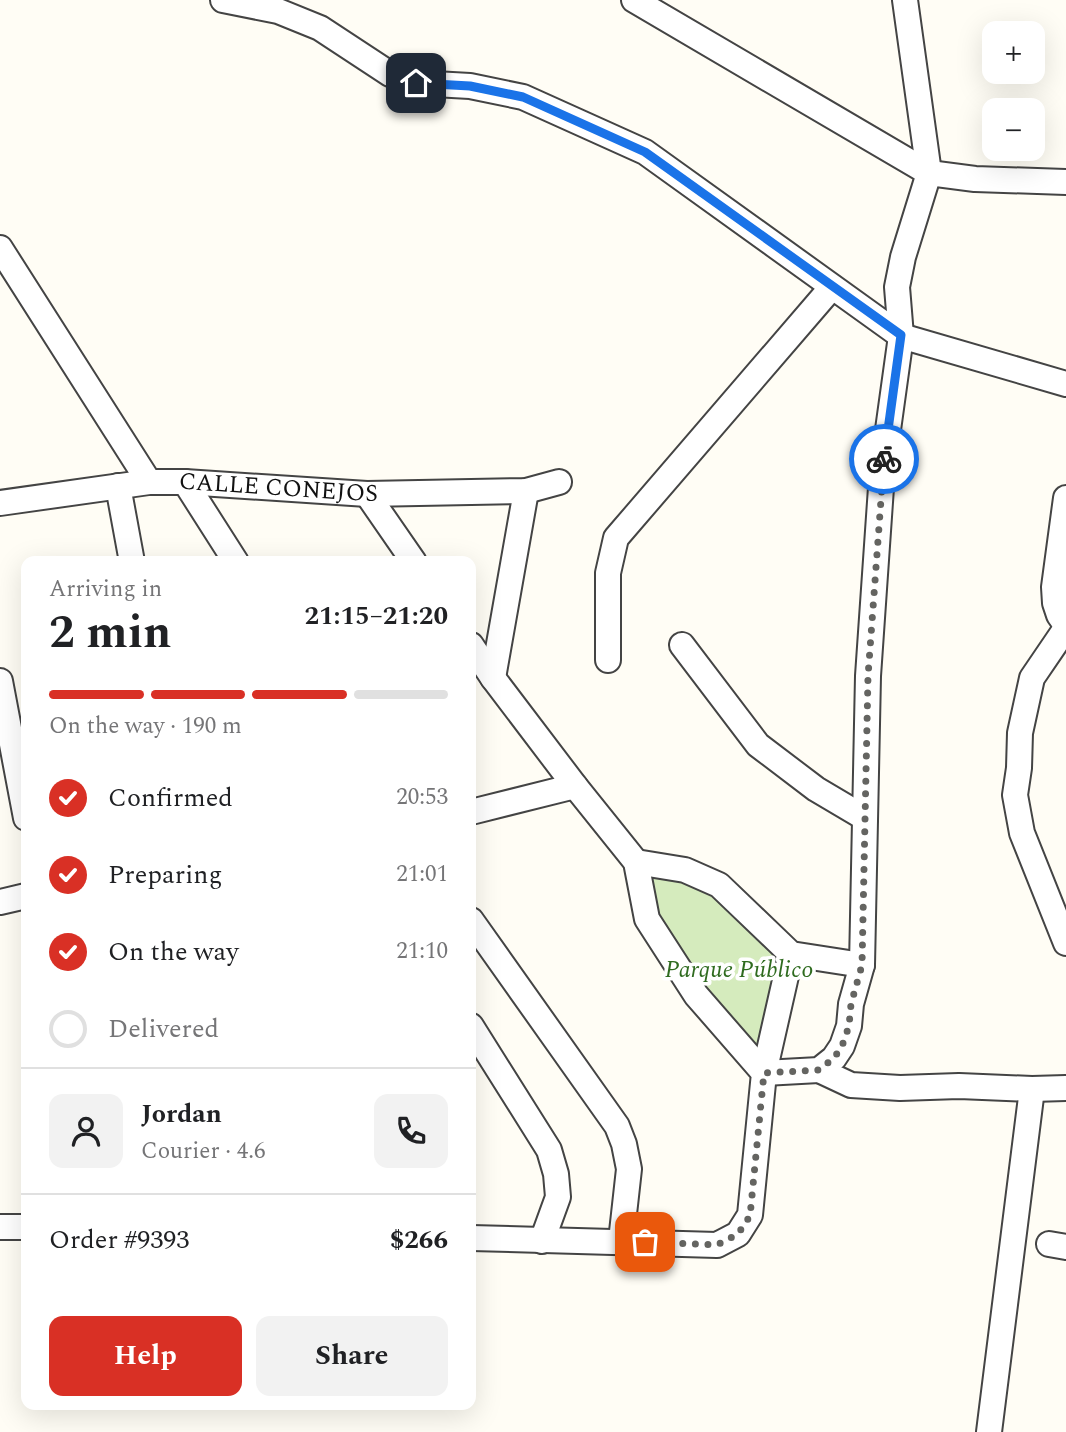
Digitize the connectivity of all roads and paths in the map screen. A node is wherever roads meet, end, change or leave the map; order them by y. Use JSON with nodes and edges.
{"nodes":[{"id":1,"x":223,"y":0,"type":"edge"},
{"id":2,"x":634,"y":0,"type":"edge"},
{"id":3,"x":905,"y":0,"type":"edge"},
{"id":4,"x":929,"y":173,"type":"junction"},
{"id":5,"x":1066,"y":183,"type":"edge"},
{"id":6,"x":0,"y":248,"type":"edge"},
{"id":7,"x":832,"y":287,"type":"junction"},
{"id":8,"x":901,"y":335,"type":"junction"},
{"id":9,"x":1066,"y":384,"type":"edge"},
{"id":10,"x":149,"y":482,"type":"junction"},
{"id":11,"x":185,"y":482,"type":"junction"},
{"id":12,"x":559,"y":482,"type":"dead end"},
{"id":13,"x":118,"y":486,"type":"junction"},
{"id":14,"x":526,"y":491,"type":"junction"},
{"id":15,"x":367,"y":494,"type":"junction"},
{"id":16,"x":1066,"y":498,"type":"edge"},
{"id":17,"x":0,"y":503,"type":"edge"},
{"id":18,"x":131,"y":556,"type":"edge"},
{"id":19,"x":232,"y":556,"type":"edge"},
{"id":20,"x":410,"y":556,"type":"edge"},
{"id":21,"x":1066,"y":626,"type":"edge"},
{"id":22,"x":682,"y":645,"type":"dead end"},
{"id":23,"x":476,"y":652,"type":"edge"},
{"id":24,"x":608,"y":660,"type":"dead end"},
{"id":25,"x":493,"y":678,"type":"junction"},
{"id":26,"x":0,"y":681,"type":"edge"},
{"id":27,"x":575,"y":786,"type":"junction"},
{"id":28,"x":21,"y":792,"type":"edge"},
{"id":29,"x":476,"y":810,"type":"edge"},
{"id":30,"x":865,"y":818,"type":"junction"},
{"id":31,"x":636,"y":862,"type":"junction"},
{"id":32,"x":21,"y":897,"type":"edge"},
{"id":33,"x":0,"y":902,"type":"edge"},
{"id":34,"x":476,"y":927,"type":"edge"},
{"id":35,"x":1066,"y":943,"type":"edge"},
{"id":36,"x":791,"y":954,"type":"junction"},
{"id":37,"x":862,"y":965,"type":"junction"},
{"id":38,"x":476,"y":1034,"type":"edge"},
{"id":39,"x":819,"y":1070,"type":"junction"},
{"id":40,"x":764,"y":1073,"type":"junction"},
{"id":41,"x":1066,"y":1088,"type":"edge"},
{"id":42,"x":1032,"y":1089,"type":"junction"},
{"id":43,"x":0,"y":1227,"type":"edge"},
{"id":44,"x":21,"y":1227,"type":"edge"},
{"id":45,"x":476,"y":1238,"type":"edge"},
{"id":46,"x":542,"y":1241,"type":"junction"},
{"id":47,"x":621,"y":1241,"type":"junction"},
{"id":48,"x":989,"y":1432,"type":"edge"}],
"edges":[{"from":1,"to":7,"type":"street"},
{"from":2,"to":4,"type":"street"},
{"from":3,"to":4,"type":"street"},
{"from":4,"to":5,"type":"street"},
{"from":4,"to":8,"type":"street"},
{"from":6,"to":10,"type":"street"},
{"from":7,"to":8,"type":"street"},
{"from":7,"to":24,"type":"street"},
{"from":8,"to":9,"type":"street"},
{"from":8,"to":30,"type":"street"},
{"from":10,"to":11,"type":"street","name":"CALLE CONEJOS"},
{"from":10,"to":13,"type":"street","name":"CALLE CONEJOS"},
{"from":11,"to":15,"type":"street","name":"CALLE CONEJOS"},
{"from":11,"to":19,"type":"street"},
{"from":12,"to":14,"type":"street","name":"CALLE CONEJOS"},
{"from":13,"to":17,"type":"street","name":"CALLE CONEJOS"},
{"from":13,"to":18,"type":"street"},
{"from":14,"to":15,"type":"street","name":"CALLE CONEJOS"},
{"from":14,"to":25,"type":"street"},
{"from":15,"to":20,"type":"street"},
{"from":16,"to":21,"type":"street"},
{"from":21,"to":35,"type":"street"},
{"from":22,"to":30,"type":"street"},
{"from":23,"to":25,"type":"street"},
{"from":25,"to":27,"type":"street"},
{"from":26,"to":28,"type":"street"},
{"from":27,"to":29,"type":"street"},
{"from":27,"to":31,"type":"street"},
{"from":30,"to":37,"type":"street"},
{"from":31,"to":36,"type":"street"},
{"from":31,"to":40,"type":"street"},
{"from":32,"to":33,"type":"street"},
{"from":34,"to":47,"type":"street"},
{"from":36,"to":37,"type":"street"},
{"from":36,"to":40,"type":"street"},
{"from":37,"to":39,"type":"street"},
{"from":38,"to":46,"type":"street"},
{"from":39,"to":40,"type":"street"},
{"from":39,"to":42,"type":"street"},
{"from":40,"to":47,"type":"street"},
{"from":41,"to":42,"type":"street"},
{"from":42,"to":48,"type":"street"},
{"from":43,"to":44,"type":"street"},
{"from":45,"to":46,"type":"street"},
{"from":46,"to":47,"type":"street"}]}
